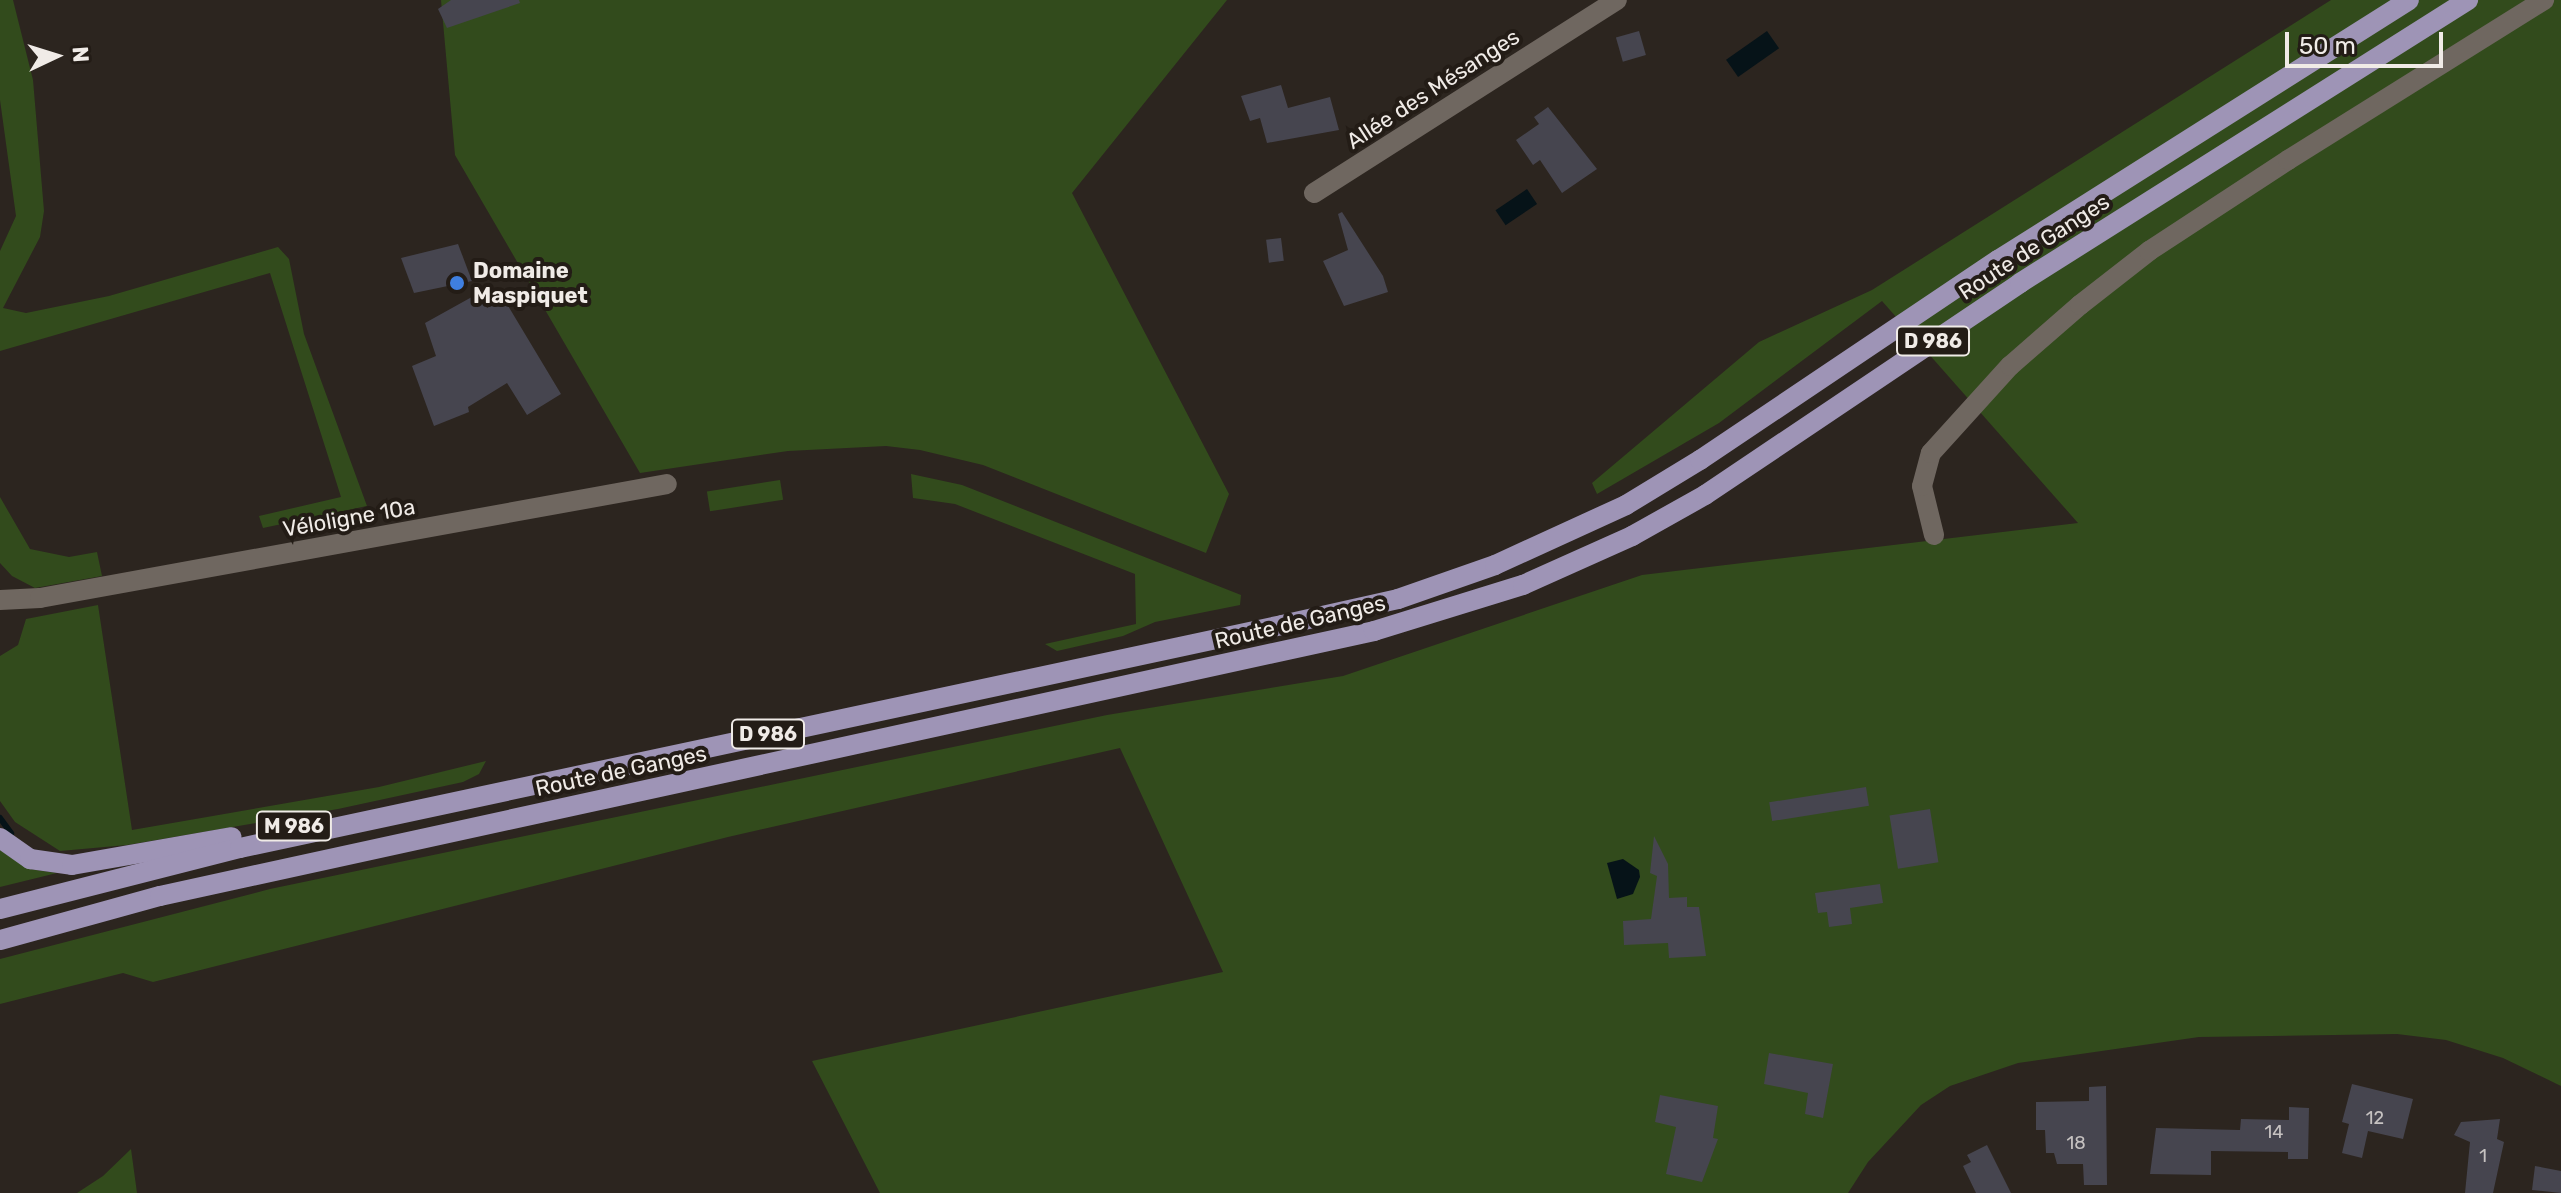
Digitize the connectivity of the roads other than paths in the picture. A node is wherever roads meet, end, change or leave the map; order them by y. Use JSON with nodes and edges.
{"nodes":[{"id":1,"x":1617,"y":0,"type":"edge"},
{"id":2,"x":2409,"y":0,"type":"edge"},
{"id":3,"x":2468,"y":0,"type":"edge"},
{"id":4,"x":2544,"y":0,"type":"edge"},
{"id":5,"x":1314,"y":193,"type":"dead end"},
{"id":6,"x":667,"y":484,"type":"dead end"},
{"id":7,"x":1934,"y":535,"type":"dead end"},
{"id":8,"x":40,"y":598,"type":"junction"},
{"id":9,"x":0,"y":600,"type":"edge"},
{"id":10,"x":0,"y":613,"type":"edge"},
{"id":11,"x":595,"y":773,"type":"junction"},
{"id":12,"x":0,"y":838,"type":"edge"},
{"id":13,"x":0,"y":909,"type":"edge"},
{"id":14,"x":0,"y":940,"type":"edge"}],
"edges":[{"from":1,"to":5,"type":"street","name":"Allée des Mésanges"},
{"from":2,"to":11,"type":"main road","name":"Route de Ganges","number":"D 986"},
{"from":3,"to":14,"type":"main road","name":"Route de Ganges","number":"D 986"},
{"from":4,"to":7,"type":"street"},
{"from":6,"to":8,"type":"street","name":"Véloligne 10a"},
{"from":8,"to":9,"type":"street"},
{"from":8,"to":10,"type":"street"},
{"from":11,"to":12,"type":"main road","number":"M 986"},
{"from":11,"to":13,"type":"main road","name":"Route de Ganges","number":"D 986"}]}
